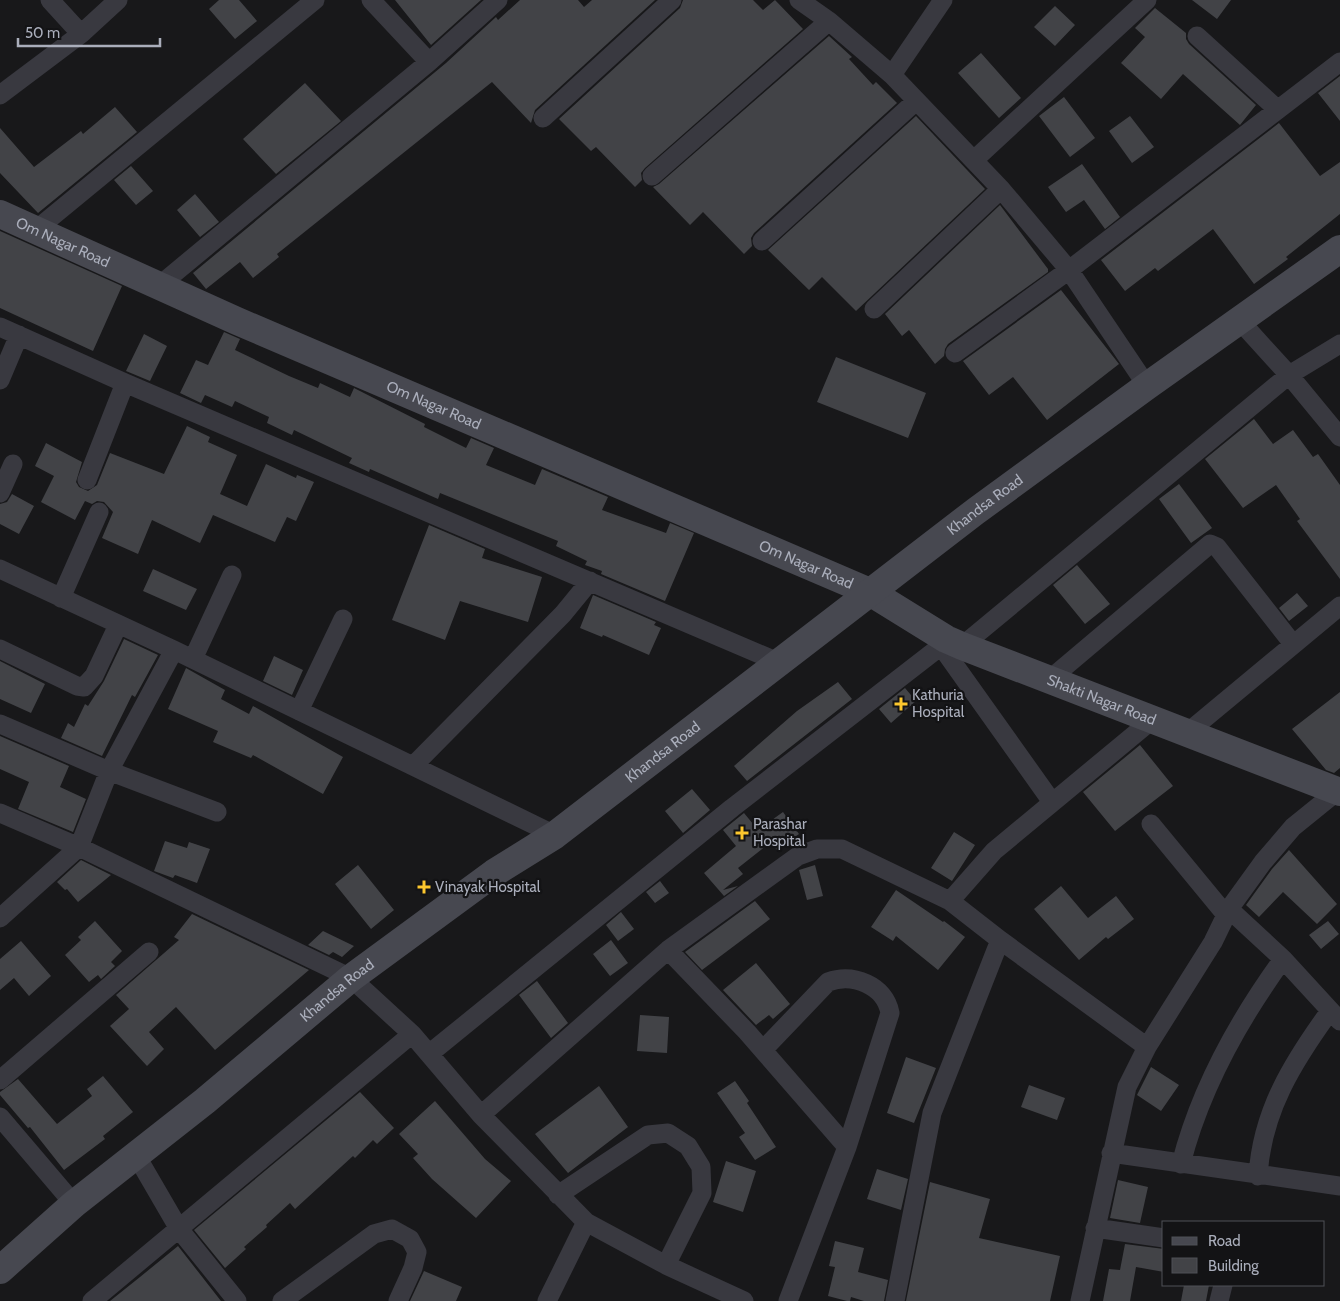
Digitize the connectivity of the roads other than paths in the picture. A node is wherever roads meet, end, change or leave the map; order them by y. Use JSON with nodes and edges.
{"nodes":[{"id":1,"x":50,"y":0,"type":"edge"},
{"id":2,"x":118,"y":0,"type":"edge"},
{"id":3,"x":314,"y":0,"type":"edge"},
{"id":4,"x":371,"y":0,"type":"edge"},
{"id":5,"x":498,"y":0,"type":"edge"},
{"id":6,"x":672,"y":0,"type":"edge"},
{"id":7,"x":799,"y":0,"type":"edge"},
{"id":8,"x":943,"y":0,"type":"edge"},
{"id":9,"x":1146,"y":0,"type":"edge"},
{"id":10,"x":829,"y":22,"type":"junction"},
{"id":11,"x":81,"y":34,"type":"junction"},
{"id":12,"x":1197,"y":36,"type":"dead end"},
{"id":13,"x":429,"y":62,"type":"junction"},
{"id":14,"x":1340,"y":62,"type":"edge"},
{"id":15,"x":892,"y":75,"type":"junction"},
{"id":16,"x":0,"y":95,"type":"edge"},
{"id":17,"x":916,"y":101,"type":"junction"},
{"id":18,"x":1277,"y":109,"type":"junction"},
{"id":19,"x":543,"y":118,"type":"dead end"},
{"id":20,"x":974,"y":160,"type":"junction"},
{"id":21,"x":652,"y":176,"type":"dead end"},
{"id":22,"x":1001,"y":189,"type":"junction"},
{"id":23,"x":0,"y":214,"type":"edge"},
{"id":24,"x":37,"y":229,"type":"junction"},
{"id":25,"x":762,"y":241,"type":"dead end"},
{"id":26,"x":1340,"y":249,"type":"edge"},
{"id":27,"x":1069,"y":270,"type":"junction"},
{"id":28,"x":160,"y":285,"type":"junction"},
{"id":29,"x":874,"y":309,"type":"dead end"},
{"id":30,"x":1240,"y":321,"type":"junction"},
{"id":31,"x":0,"y":327,"type":"edge"},
{"id":32,"x":19,"y":335,"type":"junction"},
{"id":33,"x":1340,"y":344,"type":"edge"},
{"id":34,"x":955,"y":353,"type":"dead end"},
{"id":35,"x":1289,"y":375,"type":"junction"},
{"id":36,"x":0,"y":380,"type":"edge"},
{"id":37,"x":125,"y":383,"type":"junction"},
{"id":38,"x":1146,"y":386,"type":"junction"},
{"id":39,"x":1340,"y":437,"type":"edge"},
{"id":40,"x":13,"y":464,"type":"dead end"},
{"id":41,"x":87,"y":480,"type":"dead end"},
{"id":42,"x":0,"y":493,"type":"edge"},
{"id":43,"x":99,"y":512,"type":"dead end"},
{"id":44,"x":0,"y":569,"type":"edge"},
{"id":45,"x":232,"y":575,"type":"dead end"},
{"id":46,"x":590,"y":581,"type":"junction"},
{"id":47,"x":870,"y":592,"type":"junction"},
{"id":48,"x":61,"y":598,"type":"junction"},
{"id":49,"x":1340,"y":606,"type":"edge"},
{"id":50,"x":343,"y":619,"type":"dead end"},
{"id":51,"x":118,"y":625,"type":"junction"},
{"id":52,"x":950,"y":644,"type":"junction"},
{"id":53,"x":1293,"y":644,"type":"junction"},
{"id":54,"x":0,"y":649,"type":"edge"},
{"id":55,"x":174,"y":650,"type":"junction"},
{"id":56,"x":193,"y":659,"type":"junction"},
{"id":57,"x":778,"y":662,"type":"junction"},
{"id":58,"x":1049,"y":680,"type":"junction"},
{"id":59,"x":299,"y":710,"type":"junction"},
{"id":60,"x":1152,"y":720,"type":"junction"},
{"id":61,"x":0,"y":724,"type":"edge"},
{"id":62,"x":1187,"y":733,"type":"junction"},
{"id":63,"x":413,"y":766,"type":"junction"},
{"id":64,"x":109,"y":771,"type":"junction"},
{"id":65,"x":1339,"y":791,"type":"edge"},
{"id":66,"x":1052,"y":802,"type":"junction"},
{"id":67,"x":217,"y":812,"type":"dead end"},
{"id":68,"x":0,"y":813,"type":"edge"},
{"id":69,"x":1151,"y":824,"type":"dead end"},
{"id":70,"x":554,"y":835,"type":"junction"},
{"id":71,"x":79,"y":847,"type":"junction"},
{"id":72,"x":950,"y":900,"type":"junction"},
{"id":73,"x":1227,"y":912,"type":"junction"},
{"id":74,"x":0,"y":918,"type":"edge"},
{"id":75,"x":1000,"y":940,"type":"junction"},
{"id":76,"x":668,"y":950,"type":"junction"},
{"id":77,"x":149,"y":952,"type":"dead end"},
{"id":78,"x":1283,"y":960,"type":"junction"},
{"id":79,"x":351,"y":978,"type":"junction"},
{"id":80,"x":1335,"y":1016,"type":"edge"},
{"id":81,"x":412,"y":1034,"type":"junction"},
{"id":82,"x":1148,"y":1047,"type":"junction"},
{"id":83,"x":764,"y":1050,"type":"junction"},
{"id":84,"x":430,"y":1054,"type":"junction"},
{"id":85,"x":0,"y":1080,"type":"edge"},
{"id":86,"x":481,"y":1115,"type":"junction"},
{"id":87,"x":0,"y":1118,"type":"edge"},
{"id":88,"x":847,"y":1147,"type":"junction"},
{"id":89,"x":1111,"y":1153,"type":"junction"},
{"id":90,"x":136,"y":1155,"type":"junction"},
{"id":91,"x":1181,"y":1164,"type":"junction"},
{"id":92,"x":1258,"y":1176,"type":"junction"},
{"id":93,"x":1340,"y":1186,"type":"edge"},
{"id":94,"x":558,"y":1195,"type":"junction"},
{"id":95,"x":74,"y":1204,"type":"junction"},
{"id":96,"x":586,"y":1222,"type":"junction"},
{"id":97,"x":1095,"y":1228,"type":"junction"},
{"id":98,"x":179,"y":1229,"type":"junction"},
{"id":99,"x":1162,"y":1238,"type":"edge"},
{"id":100,"x":666,"y":1266,"type":"junction"},
{"id":101,"x":0,"y":1270,"type":"edge"},
{"id":102,"x":1223,"y":1286,"type":"edge"},
{"id":103,"x":92,"y":1301,"type":"edge"},
{"id":104,"x":237,"y":1301,"type":"edge"},
{"id":105,"x":282,"y":1301,"type":"edge"},
{"id":106,"x":398,"y":1301,"type":"edge"},
{"id":107,"x":547,"y":1301,"type":"edge"},
{"id":108,"x":744,"y":1301,"type":"edge"},
{"id":109,"x":788,"y":1301,"type":"edge"},
{"id":110,"x":895,"y":1301,"type":"edge"},
{"id":111,"x":1080,"y":1301,"type":"edge"},
{"id":112,"x":1220,"y":1301,"type":"edge"}],
"edges":[{"from":1,"to":11,"type":"street"},
{"from":2,"to":11,"type":"street"},
{"from":3,"to":24,"type":"street"},
{"from":4,"to":13,"type":"street"},
{"from":5,"to":13,"type":"street"},
{"from":6,"to":19,"type":"street"},
{"from":7,"to":10,"type":"street"},
{"from":8,"to":15,"type":"street"},
{"from":9,"to":20,"type":"street"},
{"from":10,"to":15,"type":"street"},
{"from":10,"to":21,"type":"street"},
{"from":11,"to":16,"type":"street"},
{"from":12,"to":18,"type":"street"},
{"from":13,"to":28,"type":"street"},
{"from":14,"to":18,"type":"street"},
{"from":15,"to":17,"type":"street"},
{"from":17,"to":20,"type":"street"},
{"from":17,"to":25,"type":"street"},
{"from":18,"to":27,"type":"street"},
{"from":20,"to":22,"type":"street"},
{"from":22,"to":27,"type":"street"},
{"from":22,"to":29,"type":"street"},
{"from":23,"to":24,"type":"street","name":"Om Nagar Road"},
{"from":24,"to":28,"type":"street","name":"Om Nagar Road"},
{"from":26,"to":30,"type":"street","name":"Khandsa Road"},
{"from":27,"to":34,"type":"street"},
{"from":27,"to":38,"type":"street"},
{"from":28,"to":47,"type":"street","name":"Om Nagar Road"},
{"from":30,"to":35,"type":"street"},
{"from":30,"to":38,"type":"street","name":"Khandsa Road"},
{"from":31,"to":32,"type":"street"},
{"from":32,"to":36,"type":"street"},
{"from":32,"to":37,"type":"street"},
{"from":33,"to":35,"type":"street"},
{"from":35,"to":39,"type":"street"},
{"from":35,"to":52,"type":"street"},
{"from":37,"to":41,"type":"street"},
{"from":37,"to":46,"type":"street"},
{"from":38,"to":47,"type":"street","name":"Khandsa Road"},
{"from":40,"to":42,"type":"street"},
{"from":43,"to":48,"type":"street"},
{"from":44,"to":48,"type":"street"},
{"from":45,"to":56,"type":"street"},
{"from":46,"to":57,"type":"street"},
{"from":46,"to":63,"type":"street"},
{"from":47,"to":52,"type":"street","name":"Shakti Nagar Road"},
{"from":47,"to":57,"type":"street","name":"Khandsa Road"},
{"from":48,"to":51,"type":"street"},
{"from":49,"to":53,"type":"street"},
{"from":50,"to":59,"type":"street"},
{"from":51,"to":54,"type":"street"},
{"from":51,"to":55,"type":"street"},
{"from":52,"to":58,"type":"street","name":"Shakti Nagar Road"},
{"from":52,"to":66,"type":"street"},
{"from":52,"to":84,"type":"street"},
{"from":53,"to":58,"type":"street"},
{"from":53,"to":62,"type":"street"},
{"from":55,"to":56,"type":"street"},
{"from":55,"to":64,"type":"street"},
{"from":56,"to":59,"type":"street"},
{"from":57,"to":70,"type":"street","name":"Khandsa Road"},
{"from":58,"to":60,"type":"street","name":"Shakti Nagar Road"},
{"from":59,"to":63,"type":"street"},
{"from":60,"to":62,"type":"street","name":"Shakti Nagar Road"},
{"from":60,"to":66,"type":"street"},
{"from":61,"to":64,"type":"street"},
{"from":62,"to":65,"type":"street","name":"Shakti Nagar Road"},
{"from":63,"to":70,"type":"street"},
{"from":64,"to":67,"type":"street"},
{"from":64,"to":71,"type":"street"},
{"from":65,"to":73,"type":"street"},
{"from":66,"to":72,"type":"street"},
{"from":68,"to":71,"type":"street"},
{"from":69,"to":73,"type":"street"},
{"from":70,"to":79,"type":"street","name":"Khandsa Road"},
{"from":71,"to":74,"type":"street"},
{"from":71,"to":79,"type":"street"},
{"from":72,"to":75,"type":"street"},
{"from":72,"to":76,"type":"street"},
{"from":73,"to":78,"type":"street"},
{"from":73,"to":82,"type":"street"},
{"from":75,"to":82,"type":"street"},
{"from":75,"to":110,"type":"street"},
{"from":76,"to":83,"type":"street"},
{"from":76,"to":86,"type":"street"},
{"from":77,"to":85,"type":"street"},
{"from":78,"to":80,"type":"street"},
{"from":78,"to":91,"type":"street"},
{"from":79,"to":81,"type":"street"},
{"from":79,"to":90,"type":"street","name":"Khandsa Road"},
{"from":80,"to":92,"type":"street"},
{"from":81,"to":84,"type":"street"},
{"from":81,"to":98,"type":"street"},
{"from":82,"to":89,"type":"street"},
{"from":83,"to":88,"type":"street"},
{"from":83,"to":88,"type":"street"},
{"from":84,"to":86,"type":"street"},
{"from":86,"to":94,"type":"street"},
{"from":87,"to":95,"type":"street"},
{"from":88,"to":109,"type":"street"},
{"from":89,"to":91,"type":"street"},
{"from":89,"to":97,"type":"street"},
{"from":90,"to":95,"type":"street","name":"Khandsa Road"},
{"from":90,"to":98,"type":"street"},
{"from":91,"to":92,"type":"street"},
{"from":92,"to":93,"type":"street"},
{"from":94,"to":96,"type":"street"},
{"from":94,"to":100,"type":"street"},
{"from":95,"to":101,"type":"street","name":"Khandsa Road"},
{"from":96,"to":100,"type":"street"},
{"from":96,"to":107,"type":"street"},
{"from":97,"to":99,"type":"street"},
{"from":97,"to":111,"type":"street"},
{"from":98,"to":103,"type":"street"},
{"from":98,"to":104,"type":"street"},
{"from":100,"to":108,"type":"street"},
{"from":102,"to":112,"type":"street"},
{"from":105,"to":106,"type":"street"}]}
